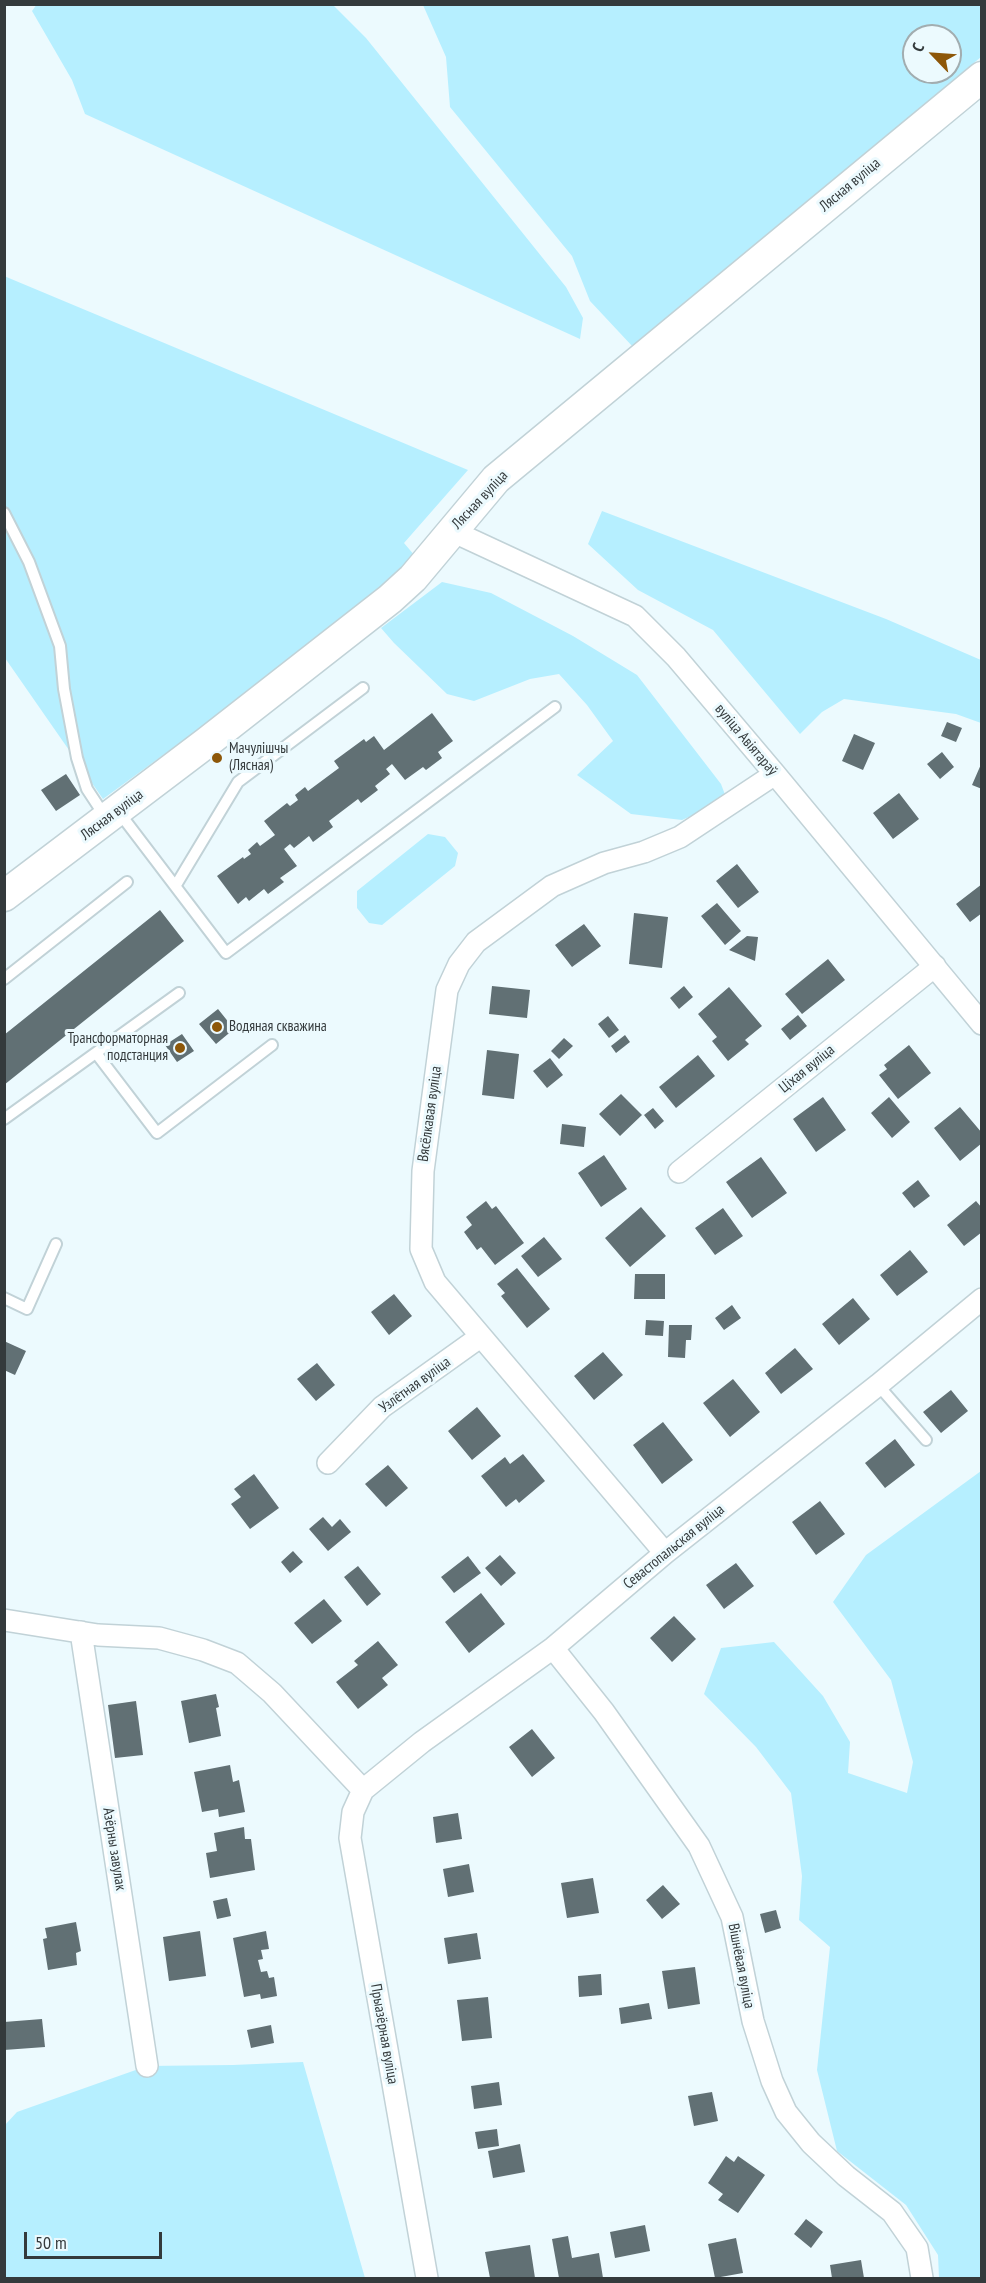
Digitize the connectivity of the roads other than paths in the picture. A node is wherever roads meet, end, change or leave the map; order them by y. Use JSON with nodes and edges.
{"nodes":[{"id":1,"x":981,"y":77,"type":"edge"},
{"id":2,"x":4,"y":513,"type":"edge"},
{"id":3,"x":452,"y":531,"type":"junction"},
{"id":4,"x":363,"y":688,"type":"dead end"},
{"id":5,"x":555,"y":706,"type":"dead end"},
{"id":6,"x":776,"y":774,"type":"junction"},
{"id":7,"x":112,"y":814,"type":"junction"},
{"id":8,"x":127,"y":882,"type":"dead end"},
{"id":9,"x":176,"y":885,"type":"junction"},
{"id":10,"x":4,"y":896,"type":"edge"},
{"id":11,"x":935,"y":966,"type":"junction"},
{"id":12,"x":4,"y":979,"type":"edge"},
{"id":13,"x":178,"y":993,"type":"dead end"},
{"id":14,"x":981,"y":1024,"type":"edge"},
{"id":15,"x":272,"y":1045,"type":"dead end"},
{"id":16,"x":96,"y":1053,"type":"junction"},
{"id":17,"x":4,"y":1119,"type":"edge"},
{"id":18,"x":680,"y":1172,"type":"dead end"},
{"id":19,"x":56,"y":1244,"type":"dead end"},
{"id":20,"x":4,"y":1298,"type":"edge"},
{"id":21,"x":981,"y":1299,"type":"edge"},
{"id":22,"x":480,"y":1337,"type":"junction"},
{"id":23,"x":878,"y":1385,"type":"junction"},
{"id":24,"x":926,"y":1440,"type":"dead end"},
{"id":25,"x":328,"y":1462,"type":"dead end"},
{"id":26,"x":665,"y":1553,"type":"junction"},
{"id":27,"x":4,"y":1620,"type":"edge"},
{"id":28,"x":81,"y":1632,"type":"junction"},
{"id":29,"x":553,"y":1648,"type":"junction"},
{"id":30,"x":363,"y":1790,"type":"junction"},
{"id":31,"x":147,"y":2066,"type":"dead end"},
{"id":32,"x":427,"y":2278,"type":"edge"},
{"id":33,"x":922,"y":2278,"type":"edge"}],
"edges":[{"from":1,"to":3,"type":"main road","name":"Лясная вуліца"},
{"from":2,"to":7,"type":"lane"},
{"from":3,"to":6,"type":"street","name":"вуліца Авіятараў"},
{"from":3,"to":7,"type":"main road","name":"Лясная вуліца"},
{"from":4,"to":9,"type":"lane"},
{"from":5,"to":9,"type":"lane"},
{"from":6,"to":11,"type":"street","name":"вуліца Авіятараў"},
{"from":6,"to":22,"type":"street","name":"Вясёлкавая вуліца"},
{"from":7,"to":9,"type":"lane"},
{"from":7,"to":10,"type":"main road","name":"Лясная вуліца"},
{"from":8,"to":12,"type":"lane"},
{"from":11,"to":14,"type":"street","name":"вуліца Авіятараў"},
{"from":11,"to":18,"type":"street","name":"Ціхая вуліца"},
{"from":13,"to":16,"type":"lane"},
{"from":15,"to":16,"type":"lane"},
{"from":16,"to":17,"type":"lane"},
{"from":19,"to":20,"type":"lane"},
{"from":21,"to":23,"type":"street","name":"Севастопальская вуліца"},
{"from":22,"to":25,"type":"street","name":"Узлётная вуліца"},
{"from":22,"to":26,"type":"street","name":"Вясёлкавая вуліца"},
{"from":23,"to":24,"type":"lane"},
{"from":23,"to":26,"type":"street","name":"Севастопальская вуліца"},
{"from":26,"to":29,"type":"street","name":"Севастопальская вуліца"},
{"from":27,"to":28,"type":"street"},
{"from":28,"to":30,"type":"street"},
{"from":28,"to":31,"type":"street","name":"Азёрны завулак"},
{"from":29,"to":30,"type":"street","name":"Севастопальская вуліца"},
{"from":29,"to":33,"type":"street","name":"Вішнёвая вуліца"},
{"from":30,"to":32,"type":"street","name":"Прыазёрная вуліца"}]}
